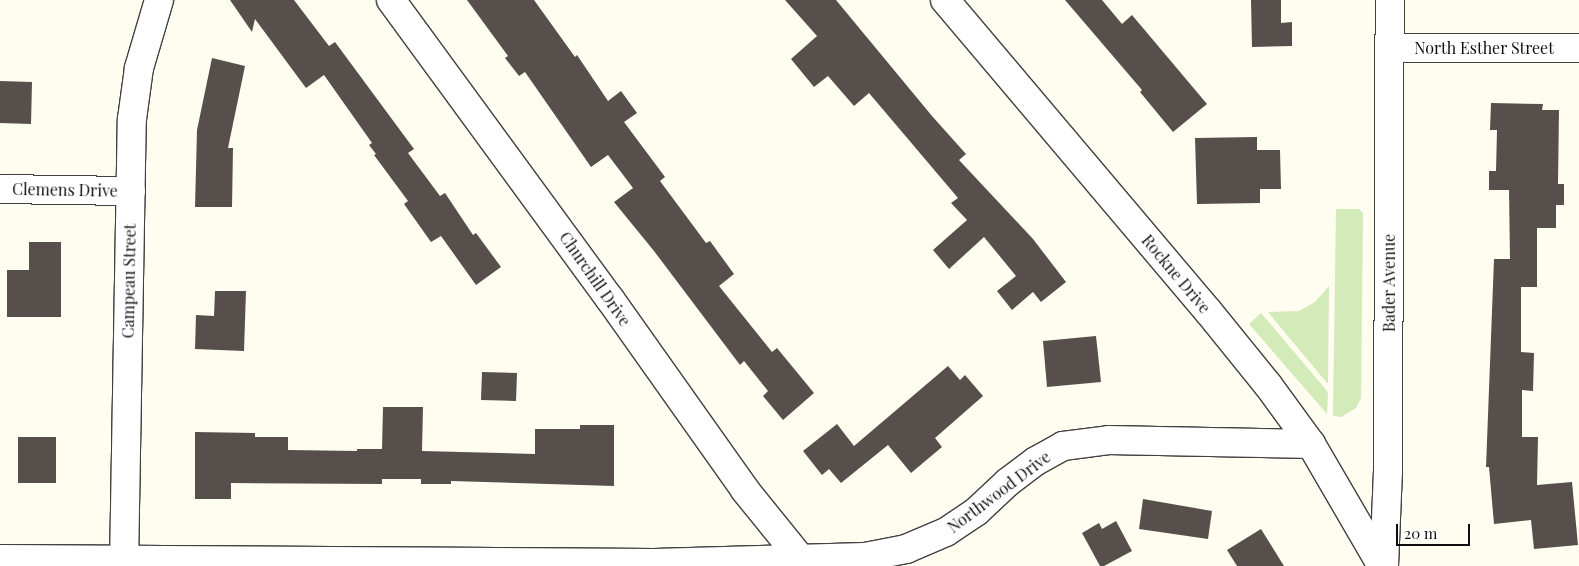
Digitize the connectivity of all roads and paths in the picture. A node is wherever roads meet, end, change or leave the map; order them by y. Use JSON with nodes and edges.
{"nodes":[{"id":1,"x":159,"y":0,"type":"edge"},
{"id":2,"x":391,"y":0,"type":"edge"},
{"id":3,"x":945,"y":0,"type":"edge"},
{"id":4,"x":1390,"y":0,"type":"edge"},
{"id":5,"x":1390,"y":48,"type":"junction"},
{"id":6,"x":1579,"y":48,"type":"edge"},
{"id":7,"x":0,"y":189,"type":"edge"},
{"id":8,"x":131,"y":191,"type":"junction"},
{"id":9,"x":1310,"y":444,"type":"junction"},
{"id":10,"x":800,"y":558,"type":"junction"},
{"id":11,"x":0,"y":559,"type":"edge"},
{"id":12,"x":124,"y":563,"type":"edge"},
{"id":13,"x":1383,"y":566,"type":"edge"}],
"edges":[{"from":1,"to":8,"type":"street","name":"Campeau Street"},
{"from":2,"to":10,"type":"street","name":"Churchill Drive"},
{"from":3,"to":9,"type":"street","name":"Rockne Drive"},
{"from":4,"to":5,"type":"street","name":"Bader Avenue"},
{"from":5,"to":6,"type":"street","name":"North Esther Street"},
{"from":5,"to":13,"type":"street","name":"Bader Avenue"},
{"from":7,"to":8,"type":"street","name":"Clemens Drive"},
{"from":8,"to":12,"type":"street","name":"Campeau Street"},
{"from":9,"to":10,"type":"street","name":"Northwood Drive"},
{"from":9,"to":13,"type":"street","name":"Rockne Drive"},
{"from":10,"to":12,"type":"street","name":"Northwood Drive"},
{"from":11,"to":12,"type":"street","name":"Northwood Drive"}]}
